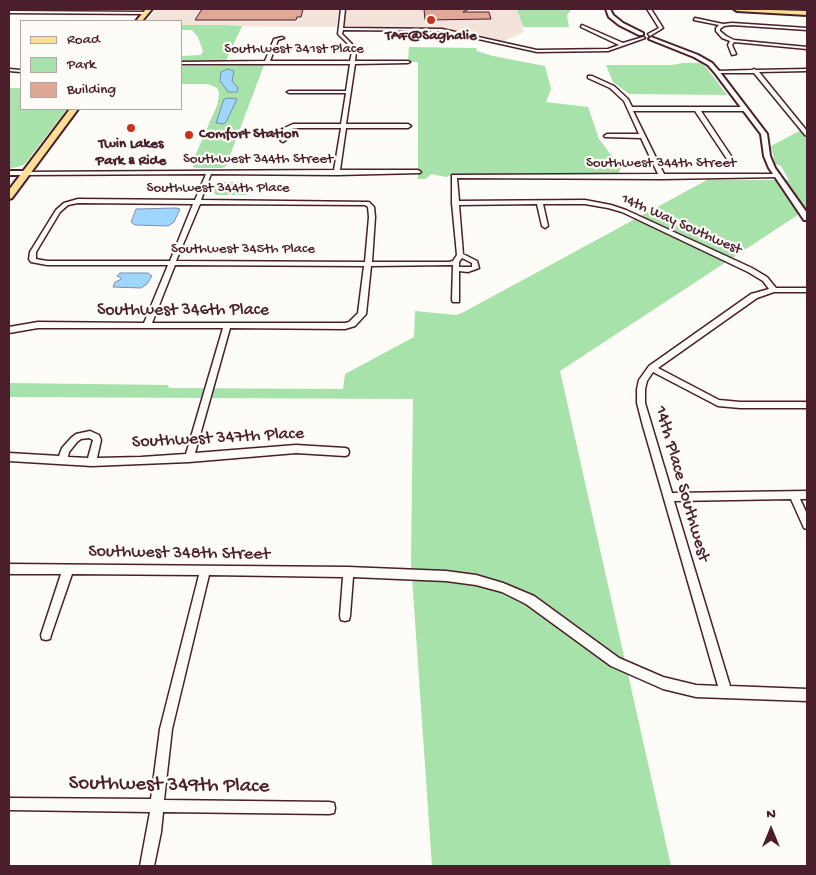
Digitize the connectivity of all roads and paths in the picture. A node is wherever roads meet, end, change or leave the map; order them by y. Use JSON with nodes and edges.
{"nodes":[{"id":1,"x":13,"y":9,"type":"edge"},
{"id":2,"x":343,"y":9,"type":"edge"},
{"id":3,"x":608,"y":9,"type":"edge"},
{"id":4,"x":650,"y":9,"type":"edge"},
{"id":5,"x":737,"y":9,"type":"edge"},
{"id":6,"x":147,"y":11,"type":"edge"},
{"id":7,"x":9,"y":12,"type":"edge"},
{"id":8,"x":807,"y":14,"type":"edge"},
{"id":9,"x":695,"y":18,"type":"dead end"},
{"id":10,"x":723,"y":25,"type":"junction"},
{"id":11,"x":582,"y":26,"type":"dead end"},
{"id":12,"x":340,"y":29,"type":"junction"},
{"id":13,"x":807,"y":29,"type":"edge"},
{"id":14,"x":642,"y":36,"type":"junction"},
{"id":15,"x":651,"y":36,"type":"junction"},
{"id":16,"x":282,"y":38,"type":"dead end"},
{"id":17,"x":733,"y":42,"type":"junction"},
{"id":18,"x":623,"y":45,"type":"junction"},
{"id":19,"x":807,"y":48,"type":"edge"},
{"id":20,"x":734,"y":54,"type":"dead end"},
{"id":21,"x":408,"y":62,"type":"dead end"},
{"id":22,"x":182,"y":63,"type":"edge"},
{"id":23,"x":268,"y":63,"type":"junction"},
{"id":24,"x":353,"y":63,"type":"junction"},
{"id":25,"x":754,"y":70,"type":"junction"},
{"id":26,"x":807,"y":70,"type":"edge"},
{"id":27,"x":718,"y":72,"type":"junction"},
{"id":28,"x":590,"y":77,"type":"dead end"},
{"id":29,"x":289,"y":92,"type":"dead end"},
{"id":30,"x":348,"y":92,"type":"junction"},
{"id":31,"x":631,"y":109,"type":"junction"},
{"id":32,"x":697,"y":109,"type":"junction"},
{"id":33,"x":744,"y":109,"type":"junction"},
{"id":34,"x":73,"y":110,"type":"edge"},
{"id":35,"x":343,"y":126,"type":"junction"},
{"id":36,"x":408,"y":126,"type":"dead end"},
{"id":37,"x":807,"y":134,"type":"edge"},
{"id":38,"x":607,"y":136,"type":"dead end"},
{"id":39,"x":643,"y":136,"type":"junction"},
{"id":40,"x":283,"y":140,"type":"dead end"},
{"id":41,"x":730,"y":160,"type":"dead end"},
{"id":42,"x":418,"y":172,"type":"dead end"},
{"id":43,"x":9,"y":173,"type":"edge"},
{"id":44,"x":26,"y":173,"type":"junction"},
{"id":45,"x":208,"y":173,"type":"junction"},
{"id":46,"x":337,"y":173,"type":"junction"},
{"id":47,"x":662,"y":176,"type":"junction"},
{"id":48,"x":778,"y":176,"type":"junction"},
{"id":49,"x":9,"y":196,"type":"edge"},
{"id":50,"x":197,"y":202,"type":"junction"},
{"id":51,"x":455,"y":203,"type":"junction"},
{"id":52,"x":540,"y":203,"type":"junction"},
{"id":53,"x":369,"y":204,"type":"joint"},
{"id":54,"x":807,"y":218,"type":"edge"},
{"id":55,"x":545,"y":226,"type":"dead end"},
{"id":56,"x":32,"y":260,"type":"joint"},
{"id":57,"x":457,"y":262,"type":"junction"},
{"id":58,"x":172,"y":264,"type":"junction"},
{"id":59,"x":368,"y":264,"type":"junction"},
{"id":60,"x":774,"y":290,"type":"junction"},
{"id":61,"x":807,"y":290,"type":"edge"},
{"id":62,"x":456,"y":300,"type":"dead end"},
{"id":63,"x":357,"y":320,"type":"joint"},
{"id":64,"x":147,"y":326,"type":"junction"},
{"id":65,"x":227,"y":327,"type":"junction"},
{"id":66,"x":9,"y":330,"type":"edge"},
{"id":67,"x":652,"y":368,"type":"junction"},
{"id":68,"x":807,"y":405,"type":"edge"},
{"id":69,"x":345,"y":452,"type":"dead end"},
{"id":70,"x":9,"y":457,"type":"edge"},
{"id":71,"x":189,"y":458,"type":"junction"},
{"id":72,"x":62,"y":460,"type":"junction"},
{"id":73,"x":92,"y":462,"type":"junction"},
{"id":74,"x":794,"y":495,"type":"junction"},
{"id":75,"x":807,"y":495,"type":"edge"},
{"id":76,"x":667,"y":497,"type":"junction"},
{"id":77,"x":807,"y":525,"type":"edge"},
{"id":78,"x":9,"y":569,"type":"edge"},
{"id":79,"x":68,"y":570,"type":"junction"},
{"id":80,"x":206,"y":571,"type":"junction"},
{"id":81,"x":348,"y":572,"type":"junction"},
{"id":82,"x":345,"y":616,"type":"dead end"},
{"id":83,"x":46,"y":635,"type":"dead end"},
{"id":84,"x":726,"y":692,"type":"junction"},
{"id":85,"x":807,"y":695,"type":"edge"},
{"id":86,"x":9,"y":804,"type":"edge"},
{"id":87,"x":158,"y":805,"type":"junction"},
{"id":88,"x":329,"y":808,"type":"dead end"},
{"id":89,"x":147,"y":866,"type":"edge"}],
"edges":[{"from":1,"to":7,"type":"street"},
{"from":2,"to":12,"type":"street"},
{"from":3,"to":14,"type":"street"},
{"from":4,"to":15,"type":"street"},
{"from":5,"to":8,"type":"main road"},
{"from":6,"to":7,"type":"street"},
{"from":9,"to":10,"type":"street"},
{"from":10,"to":13,"type":"street"},
{"from":10,"to":17,"type":"street"},
{"from":11,"to":18,"type":"street"},
{"from":12,"to":18,"type":"street"},
{"from":12,"to":24,"type":"street"},
{"from":14,"to":15,"type":"street"},
{"from":14,"to":18,"type":"street"},
{"from":15,"to":27,"type":"street"},
{"from":16,"to":23,"type":"street"},
{"from":17,"to":19,"type":"street"},
{"from":17,"to":20,"type":"street"},
{"from":21,"to":24,"type":"street","name":"Southwest 341st Place"},
{"from":22,"to":23,"type":"street","name":"Southwest 341st Place"},
{"from":23,"to":24,"type":"street","name":"Southwest 341st Place"},
{"from":24,"to":30,"type":"street"},
{"from":25,"to":26,"type":"street"},
{"from":25,"to":27,"type":"street"},
{"from":25,"to":37,"type":"street"},
{"from":27,"to":33,"type":"street"},
{"from":28,"to":31,"type":"street"},
{"from":29,"to":30,"type":"street"},
{"from":30,"to":35,"type":"street"},
{"from":31,"to":32,"type":"street"},
{"from":31,"to":39,"type":"street"},
{"from":32,"to":33,"type":"street"},
{"from":32,"to":41,"type":"street"},
{"from":33,"to":48,"type":"street"},
{"from":34,"to":44,"type":"main road"},
{"from":35,"to":36,"type":"street"},
{"from":35,"to":40,"type":"street"},
{"from":35,"to":46,"type":"street"},
{"from":38,"to":39,"type":"street"},
{"from":39,"to":47,"type":"street"},
{"from":42,"to":46,"type":"street","name":"Southwest 344th Street"},
{"from":43,"to":44,"type":"street","name":"Southwest 344th Street"},
{"from":44,"to":45,"type":"street","name":"Southwest 344th Street"},
{"from":44,"to":49,"type":"main road"},
{"from":45,"to":46,"type":"street","name":"Southwest 344th Street"},
{"from":45,"to":50,"type":"street"},
{"from":47,"to":48,"type":"street","name":"Southwest 344th Street"},
{"from":47,"to":51,"type":"street","name":"Southwest 344th Street"},
{"from":48,"to":54,"type":"street"},
{"from":50,"to":53,"type":"street","name":"Southwest 344th Place"},
{"from":50,"to":56,"type":"street","name":"Southwest 344th Place"},
{"from":50,"to":58,"type":"street"},
{"from":51,"to":52,"type":"street"},
{"from":51,"to":57,"type":"street"},
{"from":52,"to":55,"type":"street"},
{"from":52,"to":60,"type":"street","name":"14th Way Southwest"},
{"from":53,"to":59,"type":"street"},
{"from":56,"to":58,"type":"street","name":"Southwest 345th Place"},
{"from":57,"to":59,"type":"street","name":"Southwest 345th Place"},
{"from":57,"to":62,"type":"street"},
{"from":58,"to":59,"type":"street","name":"Southwest 345th Place"},
{"from":58,"to":64,"type":"street"},
{"from":59,"to":63,"type":"street"},
{"from":60,"to":61,"type":"street"},
{"from":60,"to":67,"type":"street"},
{"from":63,"to":65,"type":"street","name":"Southwest 346th Place"},
{"from":64,"to":65,"type":"street","name":"Southwest 346th Place"},
{"from":64,"to":66,"type":"street","name":"Southwest 346th Place"},
{"from":65,"to":71,"type":"street"},
{"from":67,"to":68,"type":"street"},
{"from":67,"to":76,"type":"street","name":"14th Place Southwest"},
{"from":69,"to":71,"type":"street","name":"Southwest 347th Place"},
{"from":70,"to":72,"type":"street","name":"Southwest 347th Place"},
{"from":71,"to":73,"type":"street","name":"Southwest 347th Place"},
{"from":72,"to":73,"type":"street","name":"Southwest 347th Place"},
{"from":72,"to":73,"type":"street"},
{"from":74,"to":75,"type":"street"},
{"from":74,"to":76,"type":"street"},
{"from":74,"to":77,"type":"street"},
{"from":76,"to":84,"type":"street","name":"14th Place Southwest"},
{"from":78,"to":79,"type":"street","name":"Southwest 348th Street"},
{"from":79,"to":80,"type":"street","name":"Southwest 348th Street"},
{"from":79,"to":83,"type":"street"},
{"from":80,"to":81,"type":"street","name":"Southwest 348th Street"},
{"from":80,"to":87,"type":"street"},
{"from":81,"to":82,"type":"street"},
{"from":81,"to":84,"type":"street","name":"Southwest 348th Street"},
{"from":84,"to":85,"type":"street","name":"Southwest 348th Street"},
{"from":86,"to":87,"type":"street","name":"Southwest 349th Place"},
{"from":87,"to":88,"type":"street","name":"Southwest 349th Place"},
{"from":87,"to":89,"type":"street"}]}
